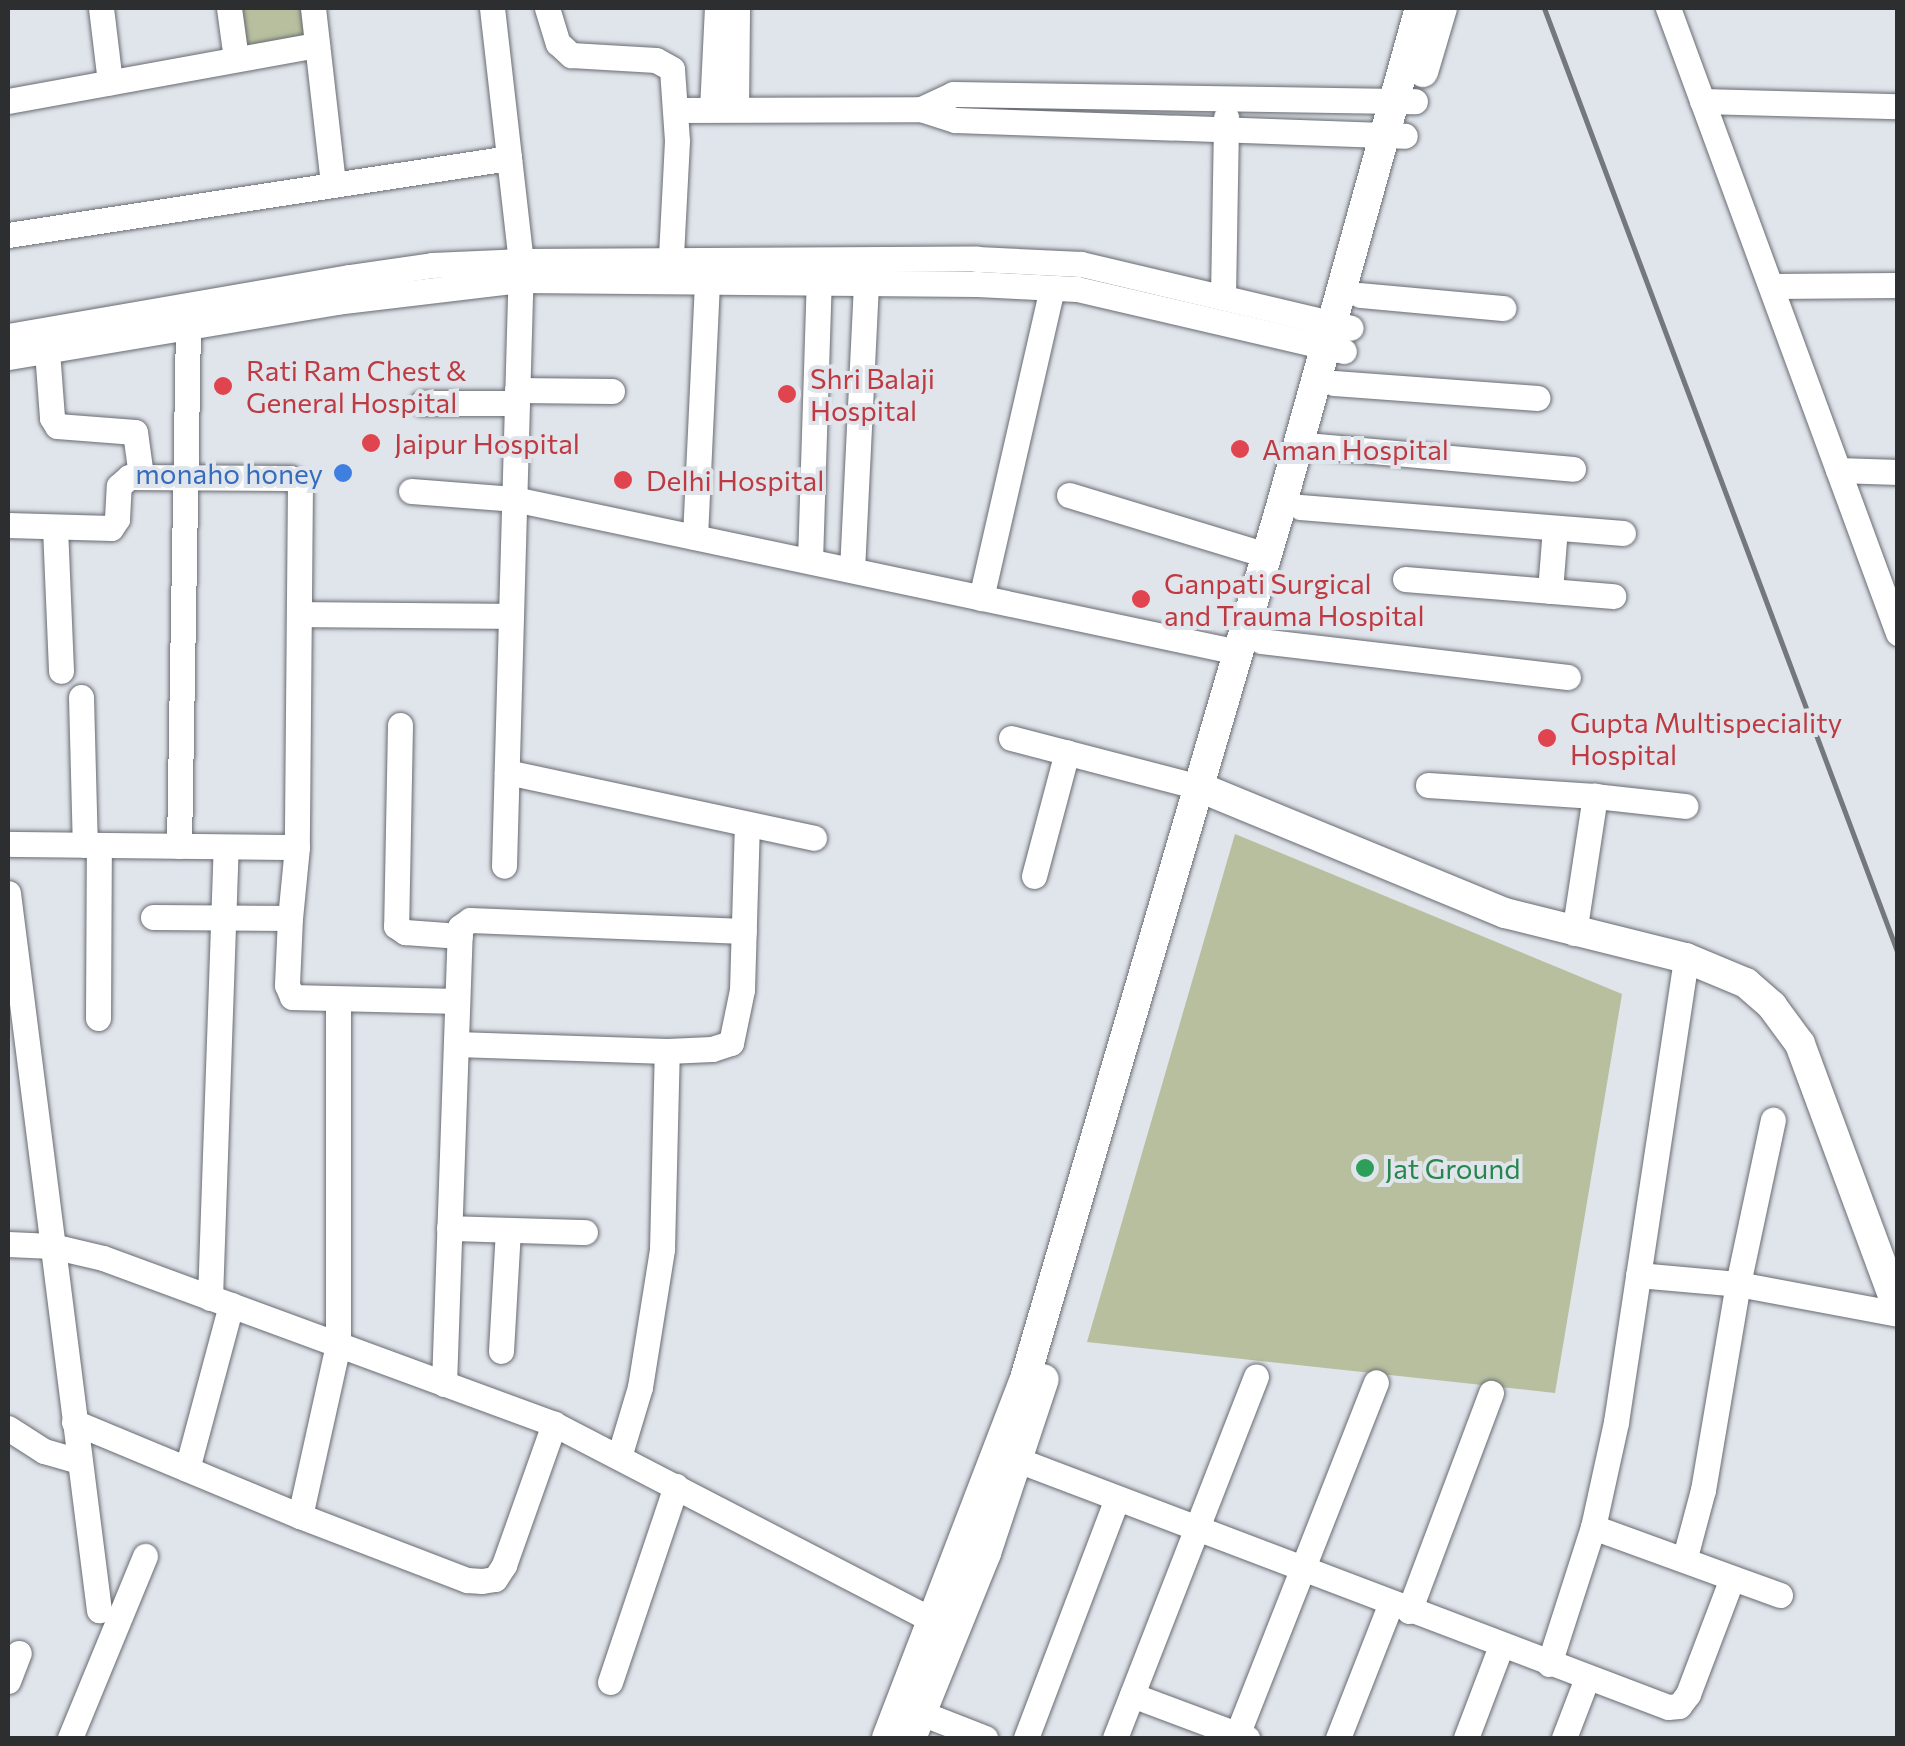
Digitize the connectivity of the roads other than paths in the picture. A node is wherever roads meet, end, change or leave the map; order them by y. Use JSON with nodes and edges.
{"nodes":[{"id":1,"x":102,"y":8,"type":"edge"},
{"id":2,"x":229,"y":8,"type":"edge"},
{"id":3,"x":313,"y":8,"type":"edge"},
{"id":4,"x":492,"y":8,"type":"edge"},
{"id":5,"x":547,"y":8,"type":"edge"},
{"id":6,"x":717,"y":8,"type":"edge"},
{"id":7,"x":737,"y":8,"type":"edge"},
{"id":8,"x":1420,"y":8,"type":"edge"},
{"id":9,"x":1442,"y":8,"type":"edge"},
{"id":10,"x":1668,"y":8,"type":"edge"},
{"id":11,"x":317,"y":45,"type":"junction"},
{"id":12,"x":236,"y":60,"type":"junction"},
{"id":13,"x":110,"y":82,"type":"junction"},
{"id":14,"x":1226,"y":97,"type":"junction"},
{"id":15,"x":1405,"y":100,"type":"junction"},
{"id":16,"x":8,"y":101,"type":"edge"},
{"id":17,"x":1702,"y":101,"type":"junction"},
{"id":18,"x":1898,"y":106,"type":"edge"},
{"id":19,"x":724,"y":109,"type":"junction"},
{"id":20,"x":921,"y":109,"type":"junction"},
{"id":21,"x":676,"y":110,"type":"junction"},
{"id":22,"x":1226,"y":130,"type":"junction"},
{"id":23,"x":1395,"y":136,"type":"junction"},
{"id":24,"x":509,"y":158,"type":"junction"},
{"id":25,"x":333,"y":183,"type":"junction"},
{"id":26,"x":8,"y":235,"type":"edge"},
{"id":27,"x":520,"y":270,"type":"junction"},
{"id":28,"x":669,"y":271,"type":"junction"},
{"id":29,"x":819,"y":272,"type":"junction"},
{"id":30,"x":706,"y":282,"type":"junction"},
{"id":31,"x":866,"y":284,"type":"junction"},
{"id":32,"x":1898,"y":285,"type":"edge"},
{"id":33,"x":1772,"y":286,"type":"junction"},
{"id":34,"x":1052,"y":288,"type":"junction"},
{"id":35,"x":1360,"y":295,"type":"junction"},
{"id":36,"x":1223,"y":296,"type":"junction"},
{"id":37,"x":1504,"y":308,"type":"dead end"},
{"id":38,"x":188,"y":326,"type":"junction"},
{"id":39,"x":8,"y":336,"type":"edge"},
{"id":40,"x":1338,"y":337,"type":"junction"},
{"id":41,"x":46,"y":350,"type":"junction"},
{"id":42,"x":8,"y":357,"type":"edge"},
{"id":43,"x":1334,"y":383,"type":"junction"},
{"id":44,"x":612,"y":391,"type":"dead end"},
{"id":45,"x":517,"y":396,"type":"junction"},
{"id":46,"x":1538,"y":398,"type":"dead end"},
{"id":47,"x":422,"y":404,"type":"dead end"},
{"id":48,"x":1317,"y":446,"type":"junction"},
{"id":49,"x":1573,"y":469,"type":"dead end"},
{"id":50,"x":1838,"y":470,"type":"junction"},
{"id":51,"x":1898,"y":472,"type":"edge"},
{"id":52,"x":141,"y":476,"type":"junction"},
{"id":53,"x":187,"y":478,"type":"junction"},
{"id":54,"x":411,"y":491,"type":"dead end"},
{"id":55,"x":1069,"y":495,"type":"dead end"},
{"id":56,"x":514,"y":500,"type":"junction"},
{"id":57,"x":1300,"y":507,"type":"junction"},
{"id":58,"x":8,"y":524,"type":"edge"},
{"id":59,"x":56,"y":527,"type":"junction"},
{"id":60,"x":1556,"y":528,"type":"junction"},
{"id":61,"x":1622,"y":533,"type":"dead end"},
{"id":62,"x":695,"y":538,"type":"junction"},
{"id":63,"x":1267,"y":555,"type":"junction"},
{"id":64,"x":810,"y":562,"type":"junction"},
{"id":65,"x":852,"y":570,"type":"junction"},
{"id":66,"x":1405,"y":579,"type":"dead end"},
{"id":67,"x":1550,"y":591,"type":"junction"},
{"id":68,"x":1612,"y":596,"type":"dead end"},
{"id":69,"x":981,"y":598,"type":"junction"},
{"id":70,"x":301,"y":614,"type":"junction"},
{"id":71,"x":511,"y":616,"type":"junction"},
{"id":72,"x":1898,"y":633,"type":"edge"},
{"id":73,"x":1250,"y":647,"type":"junction"},
{"id":74,"x":60,"y":671,"type":"dead end"},
{"id":75,"x":1568,"y":676,"type":"dead end"},
{"id":76,"x":81,"y":697,"type":"dead end"},
{"id":77,"x":400,"y":725,"type":"dead end"},
{"id":78,"x":1011,"y":738,"type":"dead end"},
{"id":79,"x":1067,"y":752,"type":"junction"},
{"id":80,"x":506,"y":772,"type":"junction"},
{"id":81,"x":1428,"y":785,"type":"dead end"},
{"id":82,"x":1208,"y":791,"type":"junction"},
{"id":83,"x":1595,"y":796,"type":"junction"},
{"id":84,"x":1685,"y":806,"type":"dead end"},
{"id":85,"x":747,"y":824,"type":"junction"},
{"id":86,"x":814,"y":838,"type":"dead end"},
{"id":87,"x":8,"y":844,"type":"edge"},
{"id":88,"x":92,"y":845,"type":"junction"},
{"id":89,"x":179,"y":846,"type":"junction"},
{"id":90,"x":297,"y":846,"type":"junction"},
{"id":91,"x":226,"y":847,"type":"junction"},
{"id":92,"x":504,"y":866,"type":"dead end"},
{"id":93,"x":1034,"y":876,"type":"dead end"},
{"id":94,"x":8,"y":893,"type":"edge"},
{"id":95,"x":153,"y":916,"type":"dead end"},
{"id":96,"x":223,"y":918,"type":"junction"},
{"id":97,"x":290,"y":918,"type":"junction"},
{"id":98,"x":744,"y":931,"type":"junction"},
{"id":99,"x":1574,"y":932,"type":"junction"},
{"id":100,"x":460,"y":936,"type":"junction"},
{"id":101,"x":1686,"y":958,"type":"junction"},
{"id":102,"x":12,"y":966,"type":"edge"},
{"id":103,"x":338,"y":1001,"type":"junction"},
{"id":104,"x":458,"y":1002,"type":"junction"},
{"id":105,"x":98,"y":1018,"type":"dead end"},
{"id":106,"x":456,"y":1044,"type":"junction"},
{"id":107,"x":667,"y":1051,"type":"junction"},
{"id":108,"x":1774,"y":1120,"type":"dead end"},
{"id":109,"x":450,"y":1228,"type":"junction"},
{"id":110,"x":508,"y":1230,"type":"junction"},
{"id":111,"x":585,"y":1232,"type":"dead end"},
{"id":112,"x":8,"y":1244,"type":"edge"},
{"id":113,"x":52,"y":1246,"type":"junction"},
{"id":114,"x":1638,"y":1275,"type":"junction"},
{"id":115,"x":1738,"y":1284,"type":"junction"},
{"id":116,"x":220,"y":1302,"type":"junction"},
{"id":117,"x":1898,"y":1312,"type":"edge"},
{"id":118,"x":338,"y":1344,"type":"junction"},
{"id":119,"x":501,"y":1351,"type":"dead end"},
{"id":120,"x":1256,"y":1377,"type":"dead end"},
{"id":121,"x":1376,"y":1382,"type":"dead end"},
{"id":122,"x":444,"y":1384,"type":"junction"},
{"id":123,"x":1491,"y":1393,"type":"dead end"},
{"id":124,"x":74,"y":1422,"type":"junction"},
{"id":125,"x":554,"y":1424,"type":"junction"},
{"id":126,"x":8,"y":1428,"type":"edge"},
{"id":127,"x":618,"y":1457,"type":"junction"},
{"id":128,"x":1008,"y":1457,"type":"junction"},
{"id":129,"x":80,"y":1461,"type":"junction"},
{"id":130,"x":187,"y":1469,"type":"junction"},
{"id":131,"x":676,"y":1486,"type":"junction"},
{"id":132,"x":1117,"y":1499,"type":"junction"},
{"id":133,"x":300,"y":1516,"type":"junction"},
{"id":134,"x":1592,"y":1527,"type":"junction"},
{"id":135,"x":1196,"y":1530,"type":"junction"},
{"id":136,"x":144,"y":1556,"type":"dead end"},
{"id":137,"x":1685,"y":1557,"type":"junction"},
{"id":138,"x":1302,"y":1571,"type":"junction"},
{"id":139,"x":1732,"y":1578,"type":"junction"},
{"id":140,"x":1780,"y":1596,"type":"dead end"},
{"id":141,"x":1399,"y":1608,"type":"junction"},
{"id":142,"x":99,"y":1610,"type":"dead end"},
{"id":143,"x":944,"y":1627,"type":"junction"},
{"id":144,"x":1501,"y":1646,"type":"junction"},
{"id":145,"x":18,"y":1653,"type":"dead end"},
{"id":146,"x":1549,"y":1664,"type":"junction"},
{"id":147,"x":1587,"y":1678,"type":"junction"},
{"id":148,"x":8,"y":1681,"type":"edge"},
{"id":149,"x":610,"y":1682,"type":"dead end"},
{"id":150,"x":1132,"y":1695,"type":"junction"},
{"id":151,"x":916,"y":1726,"type":"edge"},
{"id":152,"x":1242,"y":1737,"type":"edge"},
{"id":153,"x":70,"y":1738,"type":"edge"},
{"id":154,"x":887,"y":1738,"type":"edge"},
{"id":155,"x":984,"y":1738,"type":"edge"},
{"id":156,"x":1026,"y":1738,"type":"edge"},
{"id":157,"x":1114,"y":1738,"type":"edge"},
{"id":158,"x":1338,"y":1738,"type":"edge"},
{"id":159,"x":1466,"y":1738,"type":"edge"},
{"id":160,"x":1564,"y":1738,"type":"edge"}],
"edges":[{"from":1,"to":13,"type":"street"},
{"from":2,"to":12,"type":"street"},
{"from":3,"to":11,"type":"street"},
{"from":4,"to":24,"type":"street"},
{"from":5,"to":21,"type":"street"},
{"from":6,"to":19,"type":"street"},
{"from":7,"to":19,"type":"street"},
{"from":8,"to":15,"type":"main road"},
{"from":9,"to":15,"type":"main road"},
{"from":10,"to":17,"type":"street"},
{"from":11,"to":12,"type":"street"},
{"from":11,"to":25,"type":"street"},
{"from":12,"to":13,"type":"street"},
{"from":13,"to":16,"type":"street"},
{"from":14,"to":15,"type":"street"},
{"from":14,"to":20,"type":"street"},
{"from":14,"to":22,"type":"street"},
{"from":15,"to":23,"type":"main road"},
{"from":17,"to":18,"type":"street"},
{"from":17,"to":33,"type":"street"},
{"from":19,"to":20,"type":"street"},
{"from":19,"to":21,"type":"street"},
{"from":20,"to":22,"type":"street"},
{"from":21,"to":28,"type":"street"},
{"from":22,"to":23,"type":"street"},
{"from":22,"to":36,"type":"street"},
{"from":23,"to":35,"type":"main road"},
{"from":23,"to":40,"type":"main road"},
{"from":24,"to":25,"type":"street"},
{"from":24,"to":27,"type":"street"},
{"from":25,"to":26,"type":"street"},
{"from":27,"to":28,"type":"street"},
{"from":27,"to":38,"type":"street"},
{"from":27,"to":39,"type":"street"},
{"from":27,"to":45,"type":"street"},
{"from":28,"to":29,"type":"street"},
{"from":28,"to":30,"type":"street"},
{"from":29,"to":30,"type":"street"},
{"from":29,"to":31,"type":"street"},
{"from":29,"to":36,"type":"street"},
{"from":29,"to":64,"type":"street"},
{"from":30,"to":62,"type":"street"},
{"from":31,"to":34,"type":"street"},
{"from":31,"to":65,"type":"street"},
{"from":32,"to":33,"type":"street"},
{"from":33,"to":50,"type":"street"},
{"from":34,"to":40,"type":"street"},
{"from":34,"to":69,"type":"street"},
{"from":35,"to":37,"type":"street"},
{"from":35,"to":40,"type":"main road"},
{"from":36,"to":40,"type":"street"},
{"from":38,"to":41,"type":"street"},
{"from":38,"to":53,"type":"street"},
{"from":40,"to":43,"type":"main road"},
{"from":40,"to":63,"type":"main road"},
{"from":41,"to":42,"type":"street"},
{"from":41,"to":52,"type":"street"},
{"from":43,"to":46,"type":"street"},
{"from":43,"to":48,"type":"main road"},
{"from":44,"to":45,"type":"street"},
{"from":45,"to":47,"type":"street"},
{"from":45,"to":56,"type":"street"},
{"from":48,"to":49,"type":"street"},
{"from":48,"to":57,"type":"main road"},
{"from":50,"to":51,"type":"street"},
{"from":50,"to":72,"type":"street"},
{"from":52,"to":53,"type":"street"},
{"from":52,"to":59,"type":"street"},
{"from":53,"to":70,"type":"street"},
{"from":53,"to":89,"type":"street"},
{"from":54,"to":56,"type":"street"},
{"from":55,"to":63,"type":"street"},
{"from":56,"to":62,"type":"street"},
{"from":56,"to":71,"type":"street"},
{"from":57,"to":60,"type":"street"},
{"from":57,"to":73,"type":"main road"},
{"from":58,"to":59,"type":"street"},
{"from":59,"to":74,"type":"street"},
{"from":60,"to":61,"type":"street"},
{"from":60,"to":67,"type":"street"},
{"from":62,"to":64,"type":"street"},
{"from":63,"to":73,"type":"main road"},
{"from":64,"to":65,"type":"street"},
{"from":65,"to":69,"type":"street"},
{"from":66,"to":67,"type":"street"},
{"from":67,"to":68,"type":"street"},
{"from":69,"to":73,"type":"street"},
{"from":70,"to":71,"type":"street"},
{"from":70,"to":90,"type":"street"},
{"from":71,"to":80,"type":"street"},
{"from":73,"to":75,"type":"street"},
{"from":73,"to":82,"type":"main road"},
{"from":76,"to":88,"type":"street"},
{"from":77,"to":100,"type":"street"},
{"from":78,"to":79,"type":"street"},
{"from":79,"to":82,"type":"street"},
{"from":79,"to":93,"type":"street"},
{"from":80,"to":85,"type":"street"},
{"from":80,"to":92,"type":"street"},
{"from":81,"to":83,"type":"street"},
{"from":82,"to":99,"type":"main road"},
{"from":82,"to":128,"type":"main road"},
{"from":83,"to":84,"type":"street"},
{"from":83,"to":99,"type":"street"},
{"from":85,"to":86,"type":"street"},
{"from":85,"to":98,"type":"street"},
{"from":87,"to":88,"type":"street"},
{"from":88,"to":89,"type":"street"},
{"from":88,"to":105,"type":"street"},
{"from":89,"to":91,"type":"street"},
{"from":90,"to":91,"type":"street"},
{"from":90,"to":97,"type":"street"},
{"from":91,"to":96,"type":"street"},
{"from":94,"to":102,"type":"street"},
{"from":95,"to":96,"type":"street"},
{"from":96,"to":97,"type":"street"},
{"from":96,"to":116,"type":"street"},
{"from":97,"to":103,"type":"street"},
{"from":98,"to":100,"type":"street"},
{"from":98,"to":107,"type":"street"},
{"from":99,"to":101,"type":"main road"},
{"from":100,"to":104,"type":"street"},
{"from":101,"to":114,"type":"street"},
{"from":101,"to":117,"type":"main road"},
{"from":102,"to":113,"type":"street"},
{"from":103,"to":104,"type":"street"},
{"from":103,"to":118,"type":"street"},
{"from":104,"to":106,"type":"street"},
{"from":106,"to":107,"type":"street"},
{"from":106,"to":109,"type":"street"},
{"from":107,"to":127,"type":"street"},
{"from":108,"to":115,"type":"street"},
{"from":109,"to":110,"type":"street"},
{"from":109,"to":122,"type":"street"},
{"from":110,"to":111,"type":"street"},
{"from":110,"to":119,"type":"street"},
{"from":112,"to":113,"type":"street"},
{"from":113,"to":116,"type":"street"},
{"from":113,"to":124,"type":"street"},
{"from":114,"to":115,"type":"street"},
{"from":114,"to":134,"type":"street"},
{"from":115,"to":117,"type":"street"},
{"from":115,"to":137,"type":"street"},
{"from":116,"to":118,"type":"street"},
{"from":116,"to":130,"type":"street"},
{"from":118,"to":122,"type":"street"},
{"from":118,"to":133,"type":"street"},
{"from":120,"to":135,"type":"street"},
{"from":121,"to":138,"type":"street"},
{"from":122,"to":125,"type":"street"},
{"from":123,"to":141,"type":"street"},
{"from":124,"to":129,"type":"street"},
{"from":124,"to":130,"type":"street"},
{"from":125,"to":127,"type":"street"},
{"from":125,"to":133,"type":"street"},
{"from":126,"to":129,"type":"street"},
{"from":127,"to":131,"type":"street"},
{"from":128,"to":132,"type":"street"},
{"from":128,"to":143,"type":"main road"},
{"from":129,"to":142,"type":"street"},
{"from":130,"to":133,"type":"street"},
{"from":131,"to":143,"type":"street"},
{"from":131,"to":149,"type":"street"},
{"from":132,"to":135,"type":"street"},
{"from":132,"to":156,"type":"street"},
{"from":134,"to":137,"type":"street"},
{"from":134,"to":146,"type":"street"},
{"from":135,"to":138,"type":"street"},
{"from":135,"to":150,"type":"street"},
{"from":136,"to":153,"type":"street"},
{"from":137,"to":139,"type":"street"},
{"from":138,"to":141,"type":"street"},
{"from":138,"to":152,"type":"street"},
{"from":139,"to":140,"type":"street"},
{"from":139,"to":147,"type":"street"},
{"from":141,"to":144,"type":"street"},
{"from":141,"to":158,"type":"street"},
{"from":143,"to":151,"type":"main road"},
{"from":143,"to":154,"type":"main road"},
{"from":144,"to":146,"type":"street"},
{"from":144,"to":159,"type":"street"},
{"from":145,"to":148,"type":"street"},
{"from":146,"to":147,"type":"street"},
{"from":147,"to":160,"type":"street"},
{"from":150,"to":152,"type":"street"},
{"from":150,"to":157,"type":"street"},
{"from":151,"to":155,"type":"street"}]}
